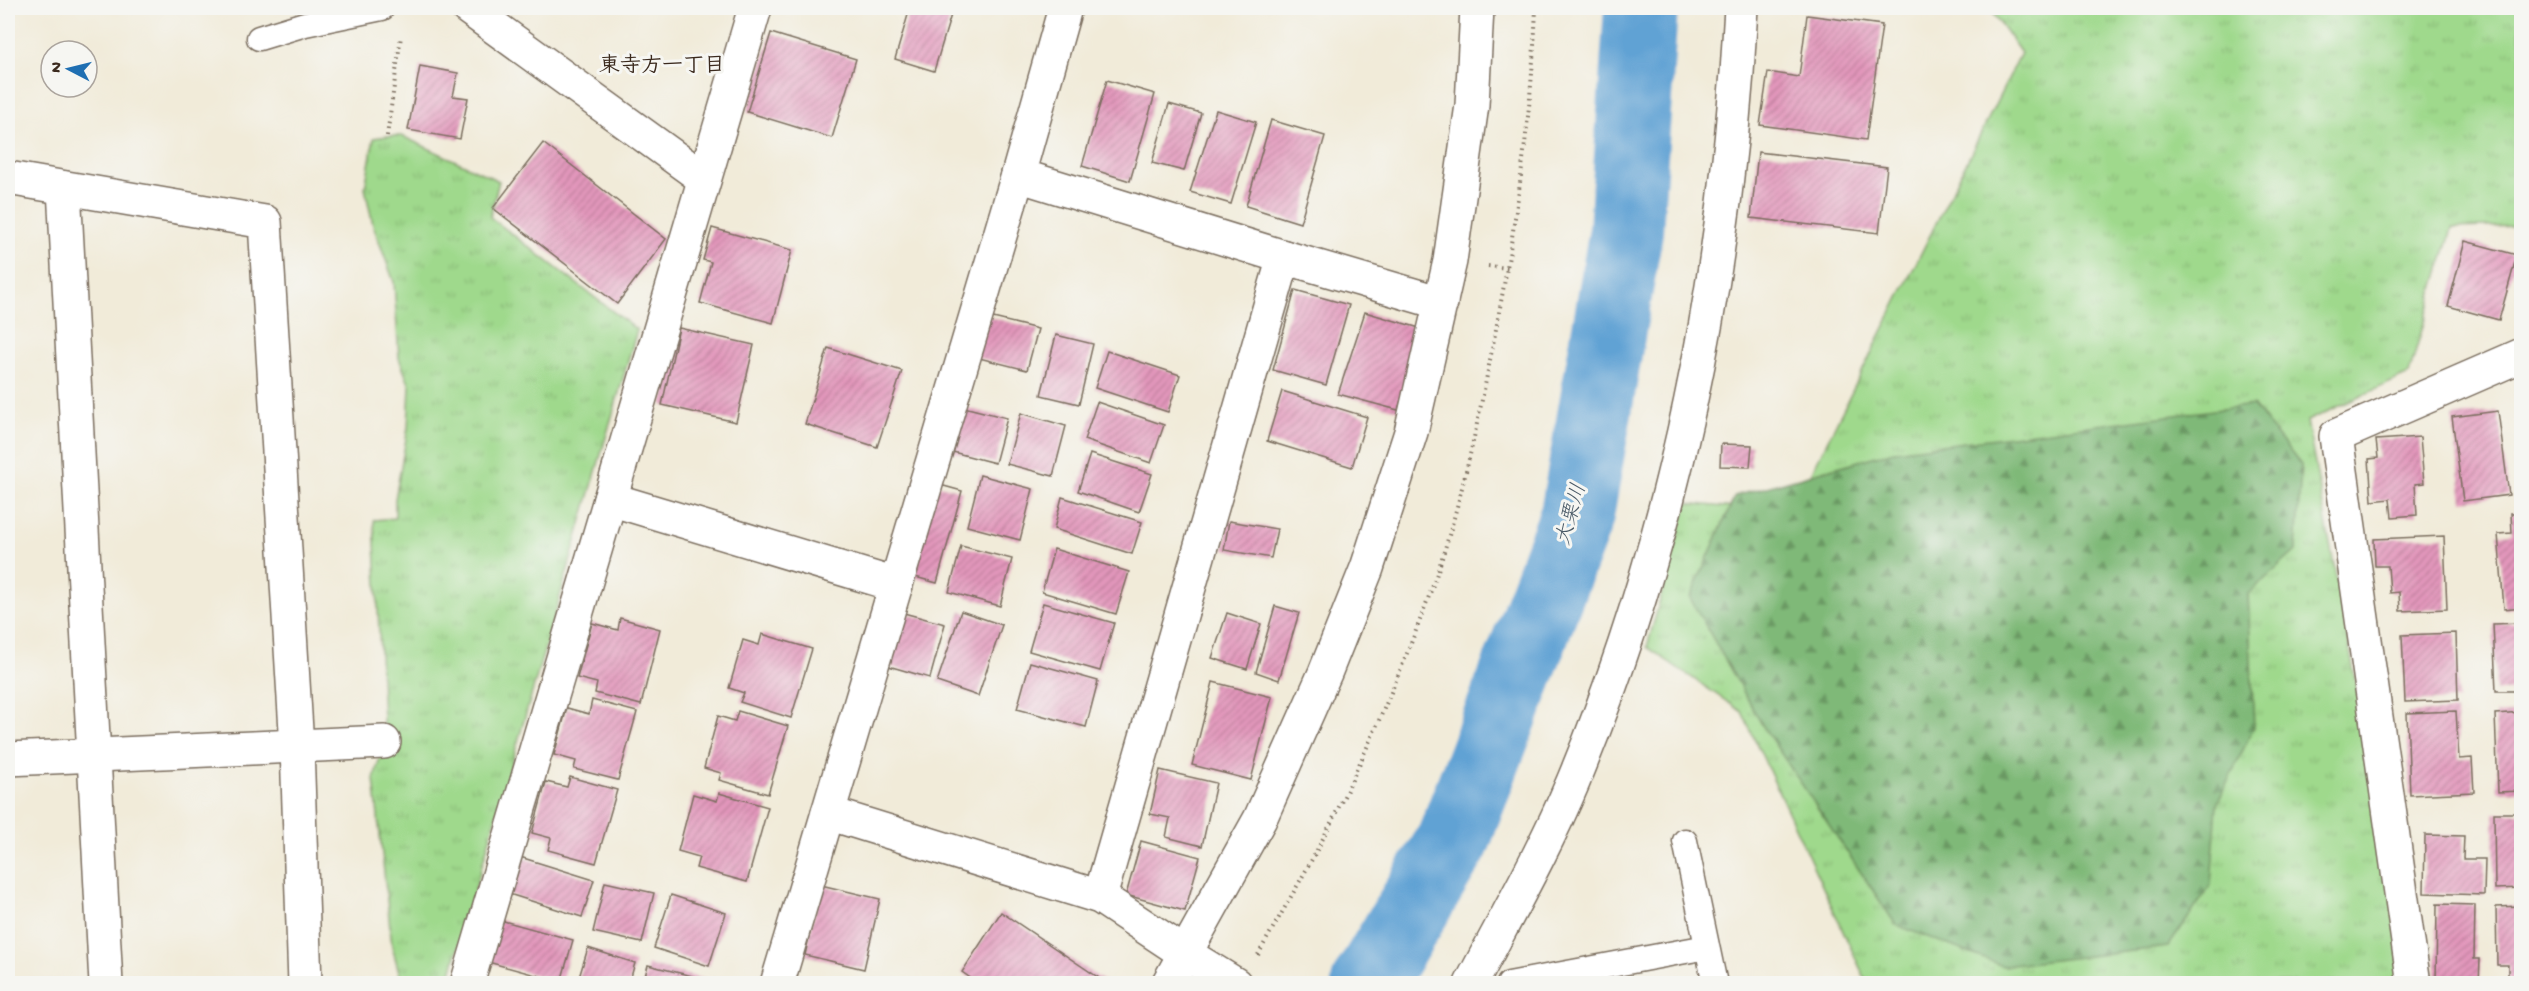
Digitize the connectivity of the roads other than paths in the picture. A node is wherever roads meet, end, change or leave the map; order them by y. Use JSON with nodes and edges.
{"nodes":[{"id":1,"x":382,"y":8,"type":"edge"},
{"id":2,"x":468,"y":8,"type":"edge"},
{"id":3,"x":754,"y":8,"type":"edge"},
{"id":4,"x":1065,"y":8,"type":"edge"},
{"id":5,"x":1477,"y":8,"type":"edge"},
{"id":6,"x":1741,"y":8,"type":"edge"},
{"id":7,"x":259,"y":38,"type":"dead end"},
{"id":8,"x":1018,"y":175,"type":"junction"},
{"id":9,"x":8,"y":178,"type":"edge"},
{"id":10,"x":703,"y":178,"type":"junction"},
{"id":11,"x":64,"y":188,"type":"junction"},
{"id":12,"x":1284,"y":257,"type":"junction"},
{"id":13,"x":1441,"y":303,"type":"junction"},
{"id":14,"x":2522,"y":355,"type":"edge"},
{"id":15,"x":610,"y":499,"type":"junction"},
{"id":16,"x":896,"y":585,"type":"junction"},
{"id":17,"x":384,"y":742,"type":"dead end"},
{"id":18,"x":297,"y":747,"type":"junction"},
{"id":19,"x":96,"y":755,"type":"junction"},
{"id":20,"x":8,"y":759,"type":"edge"},
{"id":21,"x":828,"y":813,"type":"junction"},
{"id":22,"x":1685,"y":841,"type":"dead end"},
{"id":23,"x":1100,"y":897,"type":"junction"},
{"id":24,"x":1707,"y":947,"type":"junction"},
{"id":25,"x":1191,"y":956,"type":"junction"},
{"id":26,"x":1519,"y":983,"type":"edge"},
{"id":27,"x":106,"y":984,"type":"edge"},
{"id":28,"x":305,"y":984,"type":"edge"},
{"id":29,"x":467,"y":984,"type":"edge"},
{"id":30,"x":777,"y":984,"type":"edge"},
{"id":31,"x":1168,"y":984,"type":"edge"},
{"id":32,"x":1235,"y":984,"type":"edge"},
{"id":33,"x":1471,"y":984,"type":"edge"},
{"id":34,"x":1715,"y":984,"type":"edge"},
{"id":35,"x":2414,"y":984,"type":"edge"}],
"edges":[{"from":1,"to":7,"type":"lane"},
{"from":2,"to":10,"type":"street"},
{"from":3,"to":10,"type":"street"},
{"from":4,"to":8,"type":"street"},
{"from":5,"to":13,"type":"street"},
{"from":6,"to":33,"type":"street"},
{"from":8,"to":12,"type":"street"},
{"from":8,"to":16,"type":"street"},
{"from":9,"to":11,"type":"street"},
{"from":10,"to":15,"type":"street"},
{"from":11,"to":18,"type":"street"},
{"from":11,"to":19,"type":"street"},
{"from":12,"to":13,"type":"street"},
{"from":12,"to":23,"type":"street"},
{"from":13,"to":25,"type":"street"},
{"from":14,"to":35,"type":"street"},
{"from":15,"to":16,"type":"street"},
{"from":15,"to":29,"type":"street"},
{"from":16,"to":21,"type":"street"},
{"from":17,"to":18,"type":"street"},
{"from":18,"to":19,"type":"street"},
{"from":18,"to":28,"type":"street"},
{"from":19,"to":20,"type":"street"},
{"from":19,"to":27,"type":"street"},
{"from":21,"to":23,"type":"street"},
{"from":21,"to":30,"type":"street"},
{"from":22,"to":24,"type":"lane"},
{"from":23,"to":25,"type":"street"},
{"from":24,"to":26,"type":"lane"},
{"from":24,"to":34,"type":"lane"},
{"from":25,"to":31,"type":"street"},
{"from":25,"to":32,"type":"street"}]}
